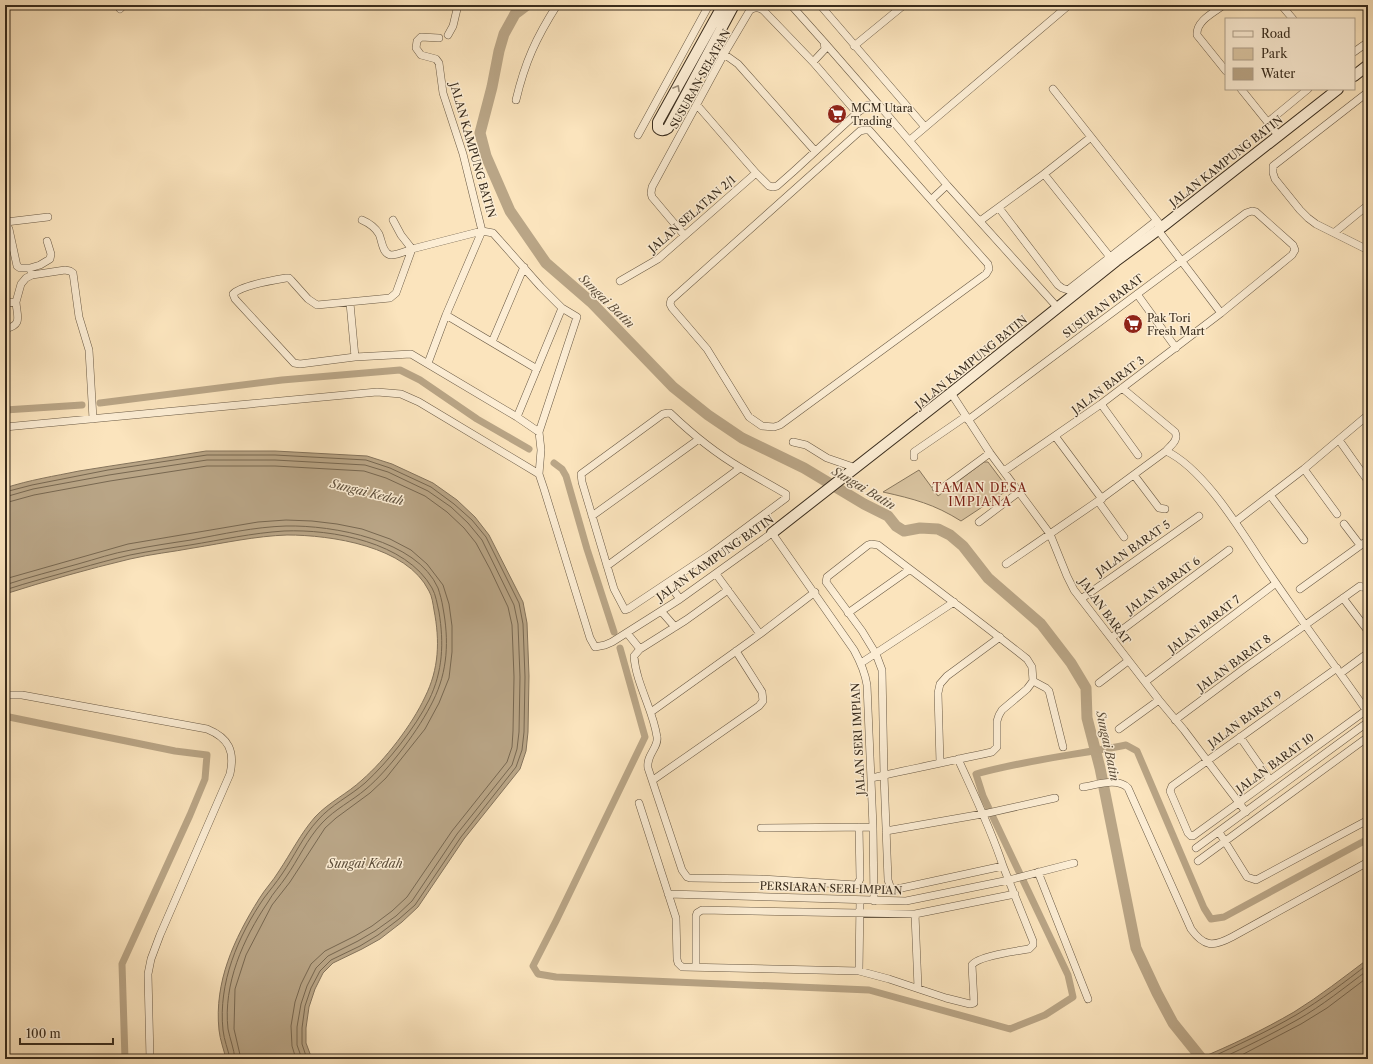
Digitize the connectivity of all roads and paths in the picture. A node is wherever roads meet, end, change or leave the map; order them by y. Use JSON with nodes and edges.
{"nodes":[{"id":1,"x":458,"y":5,"type":"edge"},
{"id":2,"x":557,"y":5,"type":"edge"},
{"id":3,"x":709,"y":5,"type":"edge"},
{"id":4,"x":723,"y":5,"type":"edge"},
{"id":5,"x":734,"y":5,"type":"edge"},
{"id":6,"x":791,"y":5,"type":"edge"},
{"id":7,"x":820,"y":5,"type":"edge"},
{"id":8,"x":904,"y":5,"type":"edge"},
{"id":9,"x":1069,"y":5,"type":"edge"},
{"id":10,"x":1224,"y":5,"type":"edge"},
{"id":11,"x":1281,"y":5,"type":"edge"},
{"id":12,"x":1291,"y":18,"type":"edge"},
{"id":13,"x":448,"y":35,"type":"dead end"},
{"id":14,"x":439,"y":38,"type":"dead end"},
{"id":15,"x":824,"y":42,"type":"junction"},
{"id":16,"x":1368,"y":42,"type":"edge"},
{"id":17,"x":854,"y":46,"type":"junction"},
{"id":18,"x":712,"y":48,"type":"junction"},
{"id":19,"x":1355,"y":51,"type":"edge"},
{"id":20,"x":724,"y":54,"type":"junction"},
{"id":21,"x":813,"y":62,"type":"junction"},
{"id":22,"x":1368,"y":65,"type":"edge"},
{"id":23,"x":1225,"y":70,"type":"edge"},
{"id":24,"x":1355,"y":75,"type":"edge"},
{"id":25,"x":1053,"y":89,"type":"dead end"},
{"id":26,"x":1242,"y":90,"type":"edge"},
{"id":27,"x":1307,"y":90,"type":"edge"},
{"id":28,"x":1337,"y":90,"type":"edge"},
{"id":29,"x":1368,"y":92,"type":"edge"},
{"id":30,"x":516,"y":100,"type":"dead end"},
{"id":31,"x":879,"y":104,"type":"junction"},
{"id":32,"x":698,"y":105,"type":"junction"},
{"id":33,"x":857,"y":113,"type":"junction"},
{"id":34,"x":1268,"y":122,"type":"junction"},
{"id":35,"x":925,"y":127,"type":"junction"},
{"id":36,"x":638,"y":135,"type":"dead end"},
{"id":37,"x":1278,"y":135,"type":"junction"},
{"id":38,"x":1091,"y":137,"type":"junction"},
{"id":39,"x":910,"y":140,"type":"junction"},
{"id":40,"x":815,"y":151,"type":"junction"},
{"id":41,"x":756,"y":173,"type":"junction"},
{"id":42,"x":1044,"y":174,"type":"junction"},
{"id":43,"x":947,"y":185,"type":"junction"},
{"id":44,"x":932,"y":199,"type":"junction"},
{"id":45,"x":1368,"y":205,"type":"edge"},
{"id":46,"x":998,"y":208,"type":"junction"},
{"id":47,"x":1252,"y":211,"type":"joint"},
{"id":48,"x":48,"y":217,"type":"dead end"},
{"id":49,"x":362,"y":220,"type":"dead end"},
{"id":50,"x":393,"y":220,"type":"dead end"},
{"id":51,"x":980,"y":221,"type":"junction"},
{"id":52,"x":6,"y":222,"type":"edge"},
{"id":53,"x":1159,"y":226,"type":"junction"},
{"id":54,"x":482,"y":231,"type":"junction"},
{"id":55,"x":1335,"y":232,"type":"junction"},
{"id":56,"x":684,"y":235,"type":"junction"},
{"id":57,"x":47,"y":241,"type":"dead end"},
{"id":58,"x":412,"y":249,"type":"junction"},
{"id":59,"x":1368,"y":250,"type":"edge"},
{"id":60,"x":1113,"y":259,"type":"junction"},
{"id":61,"x":1182,"y":260,"type":"junction"},
{"id":62,"x":524,"y":267,"type":"junction"},
{"id":63,"x":31,"y":271,"type":"junction"},
{"id":64,"x":620,"y":281,"type":"dead end"},
{"id":65,"x":1137,"y":294,"type":"junction"},
{"id":66,"x":16,"y":302,"type":"junction"},
{"id":67,"x":350,"y":303,"type":"junction"},
{"id":68,"x":5,"y":304,"type":"edge"},
{"id":69,"x":562,"y":308,"type":"junction"},
{"id":70,"x":1058,"y":308,"type":"junction"},
{"id":71,"x":1221,"y":313,"type":"junction"},
{"id":72,"x":446,"y":315,"type":"junction"},
{"id":73,"x":5,"y":329,"type":"edge"},
{"id":74,"x":492,"y":342,"type":"junction"},
{"id":75,"x":1176,"y":348,"type":"junction"},
{"id":76,"x":356,"y":357,"type":"junction"},
{"id":77,"x":428,"y":363,"type":"junction"},
{"id":78,"x":537,"y":369,"type":"junction"},
{"id":79,"x":1122,"y":388,"type":"junction"},
{"id":80,"x":951,"y":394,"type":"junction"},
{"id":81,"x":1101,"y":404,"type":"junction"},
{"id":82,"x":1368,"y":415,"type":"edge"},
{"id":83,"x":517,"y":416,"type":"junction"},
{"id":84,"x":967,"y":418,"type":"junction"},
{"id":85,"x":94,"y":419,"type":"junction"},
{"id":86,"x":5,"y":427,"type":"edge"},
{"id":87,"x":539,"y":432,"type":"junction"},
{"id":88,"x":1055,"y":436,"type":"junction"},
{"id":89,"x":699,"y":440,"type":"junction"},
{"id":90,"x":1339,"y":440,"type":"junction"},
{"id":91,"x":793,"y":442,"type":"dead end"},
{"id":92,"x":1166,"y":451,"type":"junction"},
{"id":93,"x":990,"y":453,"type":"junction"},
{"id":94,"x":1138,"y":454,"type":"dead end"},
{"id":95,"x":914,"y":457,"type":"dead end"},
{"id":96,"x":740,"y":468,"type":"junction"},
{"id":97,"x":856,"y":468,"type":"junction"},
{"id":98,"x":1304,"y":469,"type":"junction"},
{"id":99,"x":1004,"y":471,"type":"junction"},
{"id":100,"x":538,"y":474,"type":"junction"},
{"id":101,"x":1134,"y":475,"type":"junction"},
{"id":102,"x":1368,"y":481,"type":"edge"},
{"id":103,"x":936,"y":488,"type":"dead end"},
{"id":104,"x":1019,"y":492,"type":"junction"},
{"id":105,"x":1270,"y":495,"type":"junction"},
{"id":106,"x":1100,"y":500,"type":"junction"},
{"id":107,"x":1165,"y":509,"type":"dead end"},
{"id":108,"x":1337,"y":514,"type":"dead end"},
{"id":109,"x":592,"y":516,"type":"junction"},
{"id":110,"x":1199,"y":516,"type":"dead end"},
{"id":111,"x":979,"y":522,"type":"dead end"},
{"id":112,"x":1235,"y":522,"type":"junction"},
{"id":113,"x":1344,"y":524,"type":"dead end"},
{"id":114,"x":772,"y":533,"type":"junction"},
{"id":115,"x":1050,"y":534,"type":"junction"},
{"id":116,"x":1124,"y":537,"type":"dead end"},
{"id":117,"x":1304,"y":540,"type":"dead end"},
{"id":118,"x":1368,"y":540,"type":"edge"},
{"id":119,"x":1360,"y":545,"type":"junction"},
{"id":120,"x":1230,"y":550,"type":"dead end"},
{"id":121,"x":1006,"y":564,"type":"dead end"},
{"id":122,"x":607,"y":566,"type":"junction"},
{"id":123,"x":909,"y":570,"type":"junction"},
{"id":124,"x":716,"y":574,"type":"junction"},
{"id":125,"x":1276,"y":582,"type":"junction"},
{"id":126,"x":668,"y":583,"type":"junction"},
{"id":127,"x":1362,"y":587,"type":"dead end"},
{"id":128,"x":1300,"y":589,"type":"dead end"},
{"id":129,"x":728,"y":590,"type":"junction"},
{"id":130,"x":815,"y":592,"type":"junction"},
{"id":131,"x":1343,"y":598,"type":"junction"},
{"id":132,"x":680,"y":599,"type":"junction"},
{"id":133,"x":1081,"y":599,"type":"junction"},
{"id":134,"x":954,"y":602,"type":"junction"},
{"id":135,"x":661,"y":611,"type":"junction"},
{"id":136,"x":848,"y":613,"type":"junction"},
{"id":137,"x":1305,"y":625,"type":"junction"},
{"id":138,"x":675,"y":627,"type":"junction"},
{"id":139,"x":1368,"y":630,"type":"edge"},
{"id":140,"x":627,"y":633,"type":"junction"},
{"id":141,"x":760,"y":634,"type":"junction"},
{"id":142,"x":1000,"y":637,"type":"junction"},
{"id":143,"x":1110,"y":638,"type":"junction"},
{"id":144,"x":640,"y":649,"type":"junction"},
{"id":145,"x":736,"y":651,"type":"junction"},
{"id":146,"x":1368,"y":653,"type":"edge"},
{"id":147,"x":876,"y":654,"type":"junction"},
{"id":148,"x":1128,"y":661,"type":"junction"},
{"id":149,"x":861,"y":663,"type":"junction"},
{"id":150,"x":1339,"y":671,"type":"junction"},
{"id":151,"x":1033,"y":681,"type":"junction"},
{"id":152,"x":1145,"y":682,"type":"junction"},
{"id":153,"x":1099,"y":683,"type":"dead end"},
{"id":154,"x":5,"y":695,"type":"edge"},
{"id":155,"x":1159,"y":700,"type":"junction"},
{"id":156,"x":1367,"y":709,"type":"edge"},
{"id":157,"x":651,"y":712,"type":"junction"},
{"id":158,"x":1175,"y":720,"type":"junction"},
{"id":159,"x":1368,"y":722,"type":"edge"},
{"id":160,"x":1119,"y":729,"type":"dead end"},
{"id":161,"x":1240,"y":737,"type":"junction"},
{"id":162,"x":1368,"y":737,"type":"edge"},
{"id":163,"x":1063,"y":747,"type":"dead end"},
{"id":164,"x":958,"y":759,"type":"junction"},
{"id":165,"x":1207,"y":760,"type":"junction"},
{"id":166,"x":940,"y":763,"type":"junction"},
{"id":167,"x":884,"y":775,"type":"junction"},
{"id":168,"x":871,"y":778,"type":"junction"},
{"id":169,"x":653,"y":780,"type":"junction"},
{"id":170,"x":1270,"y":780,"type":"junction"},
{"id":171,"x":1083,"y":787,"type":"dead end"},
{"id":172,"x":1055,"y":798,"type":"dead end"},
{"id":173,"x":639,"y":803,"type":"dead end"},
{"id":174,"x":1239,"y":803,"type":"junction"},
{"id":175,"x":1246,"y":812,"type":"junction"},
{"id":176,"x":985,"y":813,"type":"junction"},
{"id":177,"x":1368,"y":820,"type":"edge"},
{"id":178,"x":859,"y":827,"type":"junction"},
{"id":179,"x":873,"y":827,"type":"junction"},
{"id":180,"x":761,"y":828,"type":"dead end"},
{"id":181,"x":886,"y":831,"type":"junction"},
{"id":182,"x":1219,"y":832,"type":"junction"},
{"id":183,"x":1195,"y":834,"type":"joint"},
{"id":184,"x":1226,"y":841,"type":"junction"},
{"id":185,"x":1196,"y":848,"type":"dead end"},
{"id":186,"x":1198,"y":861,"type":"dead end"},
{"id":187,"x":1368,"y":862,"type":"edge"},
{"id":188,"x":1074,"y":863,"type":"dead end"},
{"id":189,"x":1003,"y":866,"type":"junction"},
{"id":190,"x":1038,"y":872,"type":"junction"},
{"id":191,"x":1012,"y":880,"type":"junction"},
{"id":192,"x":668,"y":894,"type":"junction"},
{"id":193,"x":1015,"y":894,"type":"junction"},
{"id":194,"x":860,"y":900,"type":"junction"},
{"id":195,"x":874,"y":901,"type":"junction"},
{"id":196,"x":860,"y":914,"type":"junction"},
{"id":197,"x":915,"y":914,"type":"junction"},
{"id":198,"x":696,"y":967,"type":"junction"},
{"id":199,"x":859,"y":971,"type":"junction"},
{"id":200,"x":918,"y":988,"type":"junction"},
{"id":201,"x":1088,"y":999,"type":"dead end"},
{"id":202,"x":150,"y":1059,"type":"edge"}],
"edges":[{"from":1,"to":13,"type":"street"},
{"from":2,"to":30,"type":"street"},
{"from":3,"to":36,"type":"street"},
{"from":18,"to":4,"type":"street","one_way":true},
{"from":5,"to":18,"type":"street"},
{"from":6,"to":15,"type":"street"},
{"from":7,"to":17,"type":"street"},
{"from":8,"to":17,"type":"street"},
{"from":9,"to":35,"type":"street"},
{"from":10,"to":23,"type":"street"},
{"from":11,"to":12,"type":"street"},
{"from":14,"to":54,"type":"street","name":"JALAN KAMPUNG BATIN"},
{"from":15,"to":21,"type":"street"},
{"from":15,"to":31,"type":"street"},
{"from":16,"to":19,"type":"street"},
{"from":17,"to":35,"type":"street"},
{"from":18,"to":20,"type":"street"},
{"from":20,"to":21,"type":"street","name":"SUSURAN SELATAN"},
{"from":20,"to":32,"type":"street","name":"SUSURAN SELATAN"},
{"from":20,"to":40,"type":"street"},
{"from":21,"to":33,"type":"street","name":"SUSURAN SELATAN"},
{"from":22,"to":24,"type":"street"},
{"from":25,"to":38,"type":"street"},
{"from":26,"to":34,"type":"street"},
{"from":27,"to":34,"type":"street"},
{"from":28,"to":37,"type":"street","name":"JALAN KAMPUNG BATIN"},
{"from":29,"to":55,"type":"street"},
{"from":31,"to":33,"type":"street"},
{"from":31,"to":39,"type":"street"},
{"from":32,"to":41,"type":"street"},
{"from":32,"to":56,"type":"street","name":"SUSURAN SELATAN"},
{"from":33,"to":40,"type":"street"},
{"from":34,"to":37,"type":"street"},
{"from":35,"to":39,"type":"street"},
{"from":37,"to":53,"type":"street","name":"JALAN KAMPUNG BATIN"},
{"from":38,"to":42,"type":"street"},
{"from":38,"to":53,"type":"street"},
{"from":39,"to":43,"type":"street"},
{"from":40,"to":41,"type":"street"},
{"from":41,"to":56,"type":"street","name":"JALAN SELATAN 2/1"},
{"from":42,"to":46,"type":"street"},
{"from":42,"to":60,"type":"street"},
{"from":43,"to":44,"type":"street"},
{"from":43,"to":51,"type":"street"},
{"from":44,"to":44,"type":"street"},
{"from":45,"to":55,"type":"street"},
{"from":46,"to":51,"type":"street"},
{"from":46,"to":60,"type":"street"},
{"from":47,"to":61,"type":"street","name":"SUSURAN BARAT"},
{"from":47,"to":71,"type":"street","name":"JALAN BARAT 3"},
{"from":48,"to":52,"type":"street"},
{"from":49,"to":58,"type":"street"},
{"from":50,"to":58,"type":"street"},
{"from":51,"to":70,"type":"street"},
{"from":52,"to":63,"type":"street"},
{"from":53,"to":60,"type":"street","name":"JALAN KAMPUNG BATIN"},
{"from":53,"to":61,"type":"street"},
{"from":54,"to":58,"type":"street"},
{"from":54,"to":62,"type":"street"},
{"from":54,"to":72,"type":"street"},
{"from":55,"to":59,"type":"street"},
{"from":56,"to":64,"type":"street","name":"JALAN SELATAN 2/1"},
{"from":57,"to":63,"type":"street"},
{"from":58,"to":67,"type":"street"},
{"from":60,"to":70,"type":"street","name":"JALAN KAMPUNG BATIN"},
{"from":61,"to":65,"type":"street","name":"SUSURAN BARAT"},
{"from":61,"to":71,"type":"street"},
{"from":62,"to":69,"type":"street"},
{"from":62,"to":74,"type":"street"},
{"from":63,"to":66,"type":"street"},
{"from":63,"to":85,"type":"street"},
{"from":65,"to":75,"type":"street"},
{"from":65,"to":84,"type":"street","name":"SUSURAN BARAT"},
{"from":66,"to":68,"type":"street"},
{"from":66,"to":73,"type":"street"},
{"from":67,"to":76,"type":"street"},
{"from":67,"to":76,"type":"street"},
{"from":69,"to":78,"type":"street"},
{"from":69,"to":87,"type":"street"},
{"from":70,"to":80,"type":"street","name":"JALAN KAMPUNG BATIN"},
{"from":71,"to":75,"type":"street","name":"JALAN BARAT 3"},
{"from":72,"to":74,"type":"street"},
{"from":72,"to":77,"type":"street"},
{"from":74,"to":78,"type":"street"},
{"from":75,"to":79,"type":"street","name":"JALAN BARAT 3"},
{"from":76,"to":77,"type":"street"},
{"from":77,"to":83,"type":"street"},
{"from":78,"to":83,"type":"street"},
{"from":79,"to":81,"type":"street","name":"JALAN BARAT 3"},
{"from":79,"to":92,"type":"street"},
{"from":80,"to":84,"type":"street","name":"JALAN BARAT"},
{"from":80,"to":97,"type":"street","name":"JALAN KAMPUNG BATIN"},
{"from":81,"to":88,"type":"street","name":"JALAN BARAT 3"},
{"from":81,"to":94,"type":"street"},
{"from":82,"to":90,"type":"street"},
{"from":83,"to":87,"type":"street"},
{"from":84,"to":93,"type":"street","name":"JALAN BARAT"},
{"from":84,"to":95,"type":"street","name":"SUSURAN BARAT"},
{"from":85,"to":86,"type":"street"},
{"from":85,"to":100,"type":"street"},
{"from":87,"to":100,"type":"street"},
{"from":88,"to":99,"type":"street","name":"JALAN BARAT 3"},
{"from":88,"to":106,"type":"street"},
{"from":89,"to":96,"type":"street"},
{"from":89,"to":109,"type":"street"},
{"from":89,"to":109,"type":"street"},
{"from":90,"to":98,"type":"street"},
{"from":90,"to":102,"type":"street"},
{"from":91,"to":97,"type":"street"},
{"from":92,"to":101,"type":"street"},
{"from":92,"to":112,"type":"street"},
{"from":93,"to":99,"type":"street","name":"JALAN BARAT"},
{"from":93,"to":103,"type":"street"},
{"from":96,"to":122,"type":"street"},
{"from":96,"to":126,"type":"street"},
{"from":97,"to":114,"type":"street","name":"JALAN KAMPUNG BATIN"},
{"from":98,"to":105,"type":"street"},
{"from":98,"to":108,"type":"street"},
{"from":99,"to":104,"type":"street","name":"JALAN BARAT"},
{"from":100,"to":140,"type":"street","name":"JALAN KAMPUNG BATIN"},
{"from":101,"to":106,"type":"street"},
{"from":101,"to":107,"type":"street"},
{"from":104,"to":111,"type":"street"},
{"from":104,"to":115,"type":"street","name":"JALAN BARAT"},
{"from":105,"to":112,"type":"street"},
{"from":105,"to":117,"type":"street"},
{"from":106,"to":115,"type":"street"},
{"from":106,"to":116,"type":"street"},
{"from":109,"to":122,"type":"street"},
{"from":110,"to":133,"type":"street","name":"JALAN BARAT 5"},
{"from":112,"to":125,"type":"street"},
{"from":113,"to":119,"type":"street"},
{"from":114,"to":124,"type":"street","name":"JALAN KAMPUNG BATIN"},
{"from":114,"to":130,"type":"street","name":"JALAN SERI IMPIAN"},
{"from":115,"to":121,"type":"street"},
{"from":115,"to":133,"type":"street","name":"JALAN BARAT"},
{"from":118,"to":119,"type":"street"},
{"from":119,"to":128,"type":"street"},
{"from":120,"to":143,"type":"street","name":"JALAN BARAT 6"},
{"from":122,"to":126,"type":"street"},
{"from":123,"to":134,"type":"street"},
{"from":123,"to":136,"type":"street"},
{"from":123,"to":136,"type":"street"},
{"from":124,"to":129,"type":"street"},
{"from":124,"to":132,"type":"street","name":"JALAN KAMPUNG BATIN"},
{"from":125,"to":137,"type":"street"},
{"from":125,"to":152,"type":"street","name":"JALAN BARAT 7"},
{"from":126,"to":132,"type":"street"},
{"from":127,"to":131,"type":"street","name":"JALAN BARAT 8"},
{"from":129,"to":138,"type":"street"},
{"from":129,"to":141,"type":"street"},
{"from":130,"to":141,"type":"street"},
{"from":130,"to":149,"type":"street","name":"JALAN SERI IMPIAN"},
{"from":131,"to":137,"type":"street","name":"JALAN BARAT 8"},
{"from":131,"to":139,"type":"street"},
{"from":132,"to":135,"type":"street","name":"JALAN KAMPUNG BATIN"},
{"from":133,"to":143,"type":"street","name":"JALAN BARAT"},
{"from":134,"to":142,"type":"street"},
{"from":134,"to":147,"type":"street"},
{"from":135,"to":138,"type":"street"},
{"from":135,"to":140,"type":"street","name":"JALAN KAMPUNG BATIN"},
{"from":136,"to":147,"type":"street"},
{"from":137,"to":150,"type":"street"},
{"from":137,"to":158,"type":"street","name":"JALAN BARAT 8"},
{"from":138,"to":144,"type":"street"},
{"from":140,"to":144,"type":"street"},
{"from":141,"to":145,"type":"street"},
{"from":142,"to":151,"type":"street"},
{"from":142,"to":166,"type":"street"},
{"from":143,"to":148,"type":"street","name":"JALAN BARAT"},
{"from":144,"to":157,"type":"street"},
{"from":145,"to":157,"type":"street"},
{"from":145,"to":169,"type":"street"},
{"from":146,"to":150,"type":"street","name":"JALAN BARAT 9"},
{"from":147,"to":149,"type":"street"},
{"from":147,"to":167,"type":"street"},
{"from":148,"to":152,"type":"street","name":"JALAN BARAT"},
{"from":148,"to":153,"type":"street"},
{"from":149,"to":168,"type":"street","name":"JALAN SERI IMPIAN"},
{"from":150,"to":156,"type":"street"},
{"from":150,"to":161,"type":"street","name":"JALAN BARAT 9"},
{"from":151,"to":163,"type":"street"},
{"from":151,"to":164,"type":"street"},
{"from":152,"to":155,"type":"street","name":"JALAN BARAT"},
{"from":154,"to":202,"type":"street"},
{"from":155,"to":158,"type":"street","name":"JALAN BARAT"},
{"from":155,"to":160,"type":"street"},
{"from":156,"to":170,"type":"street","name":"JALAN BARAT 10"},
{"from":157,"to":169,"type":"street"},
{"from":158,"to":165,"type":"street","name":"JALAN BARAT"},
{"from":159,"to":175,"type":"street"},
{"from":161,"to":165,"type":"street","name":"JALAN BARAT 9"},
{"from":161,"to":170,"type":"street"},
{"from":162,"to":184,"type":"street"},
{"from":164,"to":166,"type":"street"},
{"from":164,"to":176,"type":"street"},
{"from":165,"to":174,"type":"street","name":"JALAN BARAT"},
{"from":165,"to":183,"type":"street","name":"JALAN BARAT 9"},
{"from":166,"to":167,"type":"street"},
{"from":167,"to":168,"type":"street"},
{"from":167,"to":181,"type":"street"},
{"from":168,"to":179,"type":"street","name":"JALAN SERI IMPIAN"},
{"from":169,"to":178,"type":"street"},
{"from":170,"to":174,"type":"street","name":"JALAN BARAT 10"},
{"from":171,"to":187,"type":"street"},
{"from":172,"to":176,"type":"street"},
{"from":173,"to":192,"type":"street"},
{"from":174,"to":175,"type":"street","name":"JALAN BARAT"},
{"from":174,"to":183,"type":"street","name":"JALAN BARAT 10"},
{"from":175,"to":182,"type":"street"},
{"from":176,"to":181,"type":"street"},
{"from":176,"to":189,"type":"street"},
{"from":177,"to":184,"type":"street"},
{"from":178,"to":179,"type":"street"},
{"from":178,"to":180,"type":"street"},
{"from":179,"to":195,"type":"street","name":"JALAN SERI IMPIAN"},
{"from":181,"to":189,"type":"street"},
{"from":182,"to":184,"type":"street"},
{"from":182,"to":185,"type":"street"},
{"from":184,"to":186,"type":"street"},
{"from":188,"to":190,"type":"street","name":"PERSIARAN SERI IMPIAN"},
{"from":189,"to":191,"type":"street"},
{"from":190,"to":191,"type":"street","name":"PERSIARAN SERI IMPIAN"},
{"from":190,"to":201,"type":"street"},
{"from":191,"to":193,"type":"street"},
{"from":191,"to":195,"type":"street","name":"PERSIARAN SERI IMPIAN"},
{"from":192,"to":194,"type":"street","name":"PERSIARAN SERI IMPIAN"},
{"from":192,"to":198,"type":"street"},
{"from":193,"to":197,"type":"street"},
{"from":193,"to":200,"type":"street"},
{"from":194,"to":195,"type":"street","name":"PERSIARAN SERI IMPIAN"},
{"from":194,"to":196,"type":"street"},
{"from":196,"to":197,"type":"street"},
{"from":196,"to":198,"type":"street"},
{"from":196,"to":199,"type":"street"},
{"from":197,"to":200,"type":"street"},
{"from":198,"to":199,"type":"street"},
{"from":199,"to":200,"type":"street"}]}
